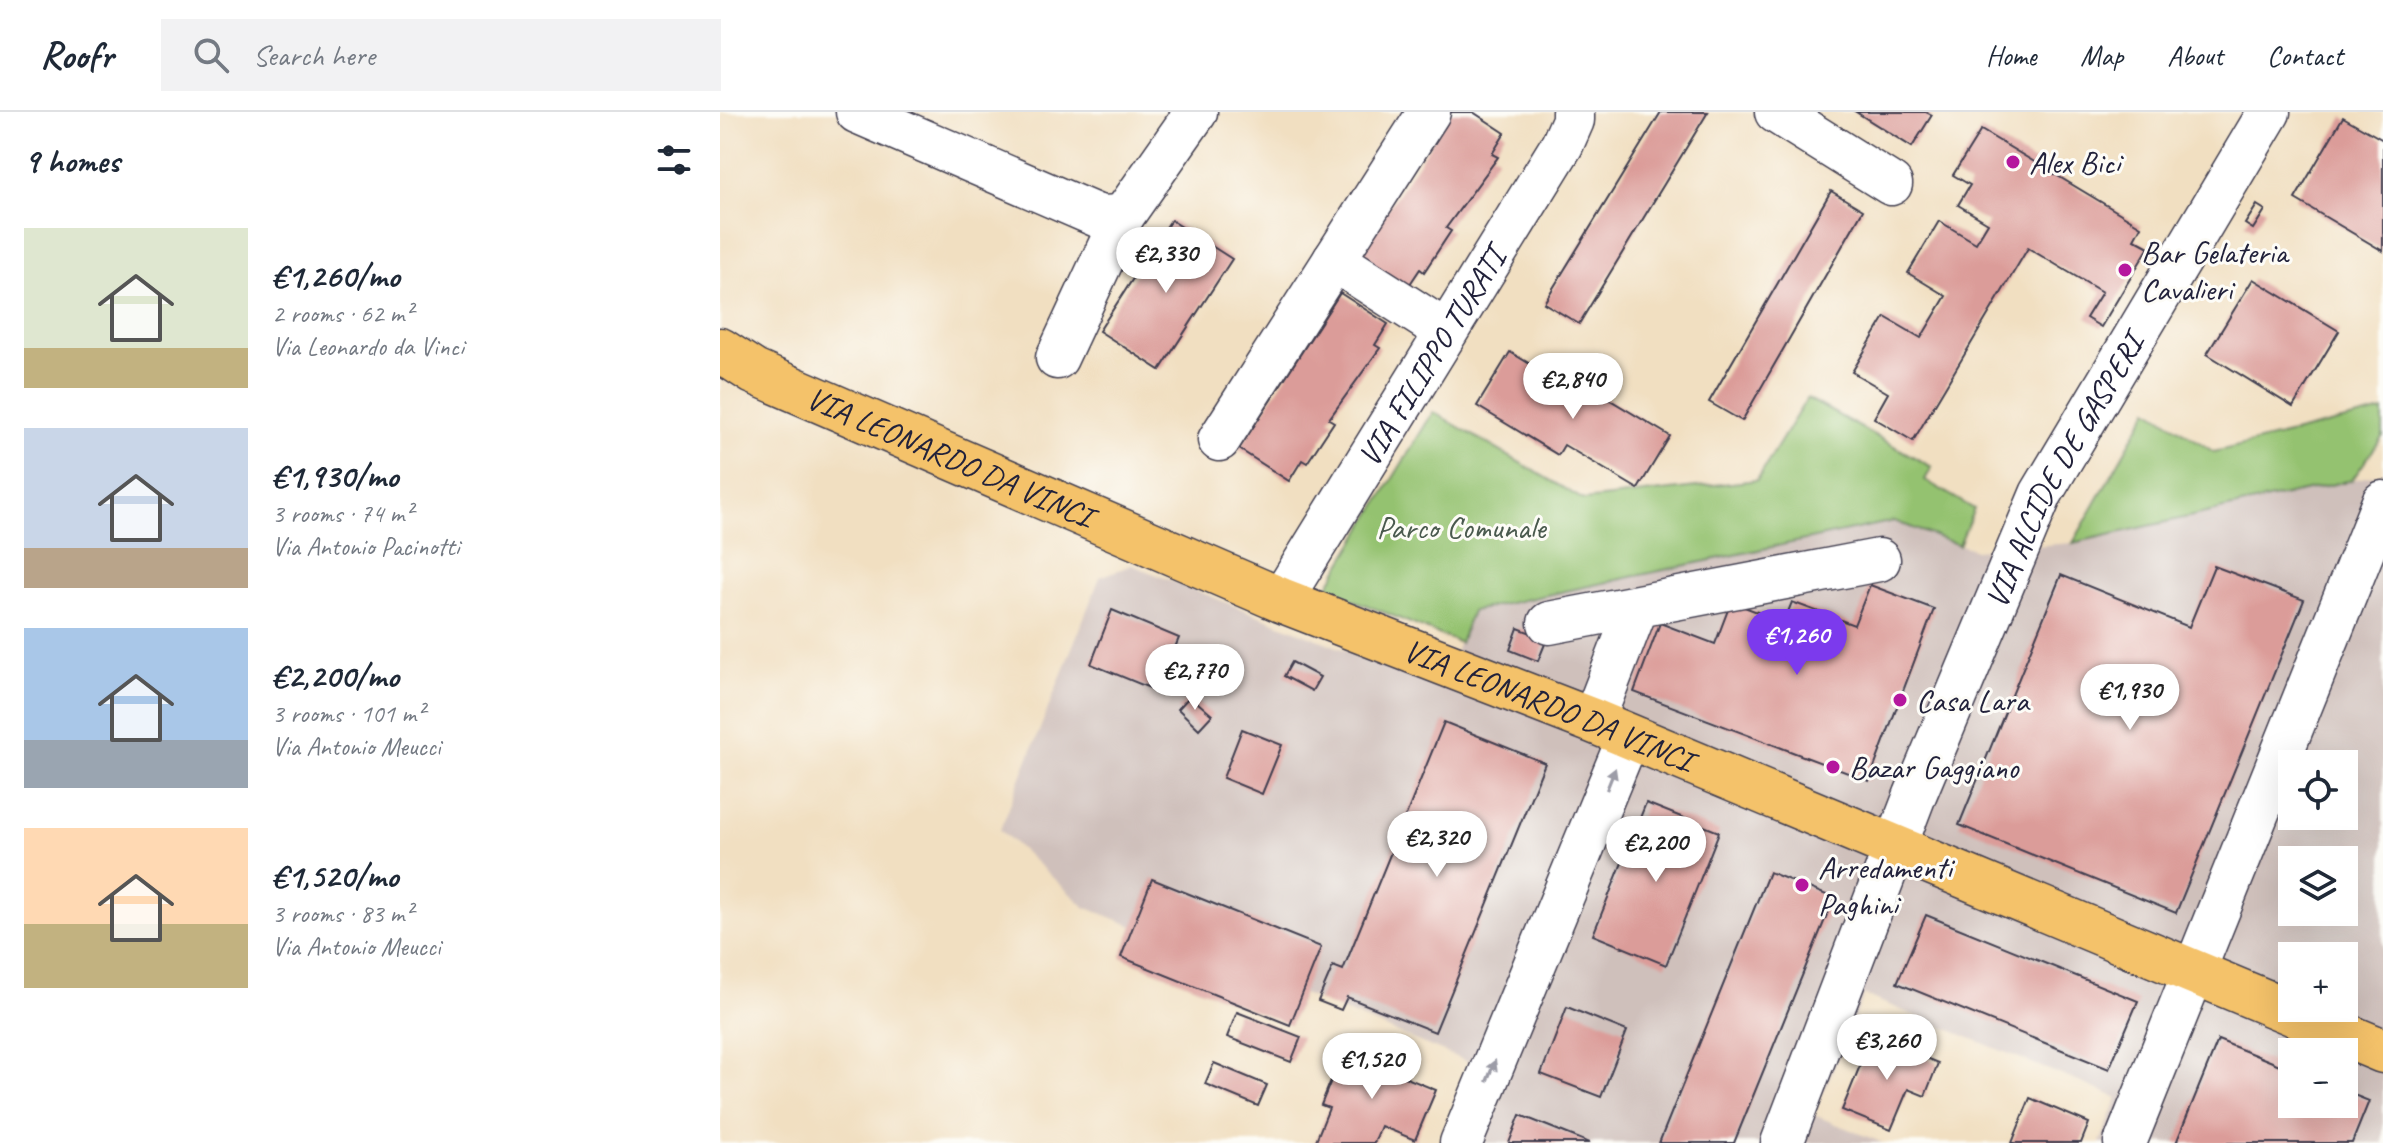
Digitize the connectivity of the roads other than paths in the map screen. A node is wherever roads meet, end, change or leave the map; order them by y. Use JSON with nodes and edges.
{"nodes":[{"id":1,"x":857,"y":112,"type":"edge"},
{"id":2,"x":1196,"y":112,"type":"edge"},
{"id":3,"x":1429,"y":112,"type":"edge"},
{"id":4,"x":1573,"y":112,"type":"edge"},
{"id":5,"x":1776,"y":112,"type":"edge"},
{"id":6,"x":2269,"y":112,"type":"edge"},
{"id":7,"x":1891,"y":184,"type":"dead end"},
{"id":8,"x":1123,"y":216,"type":"junction"},
{"id":9,"x":1334,"y":260,"type":"junction"},
{"id":10,"x":1445,"y":331,"type":"junction"},
{"id":11,"x":720,"y":350,"type":"edge"},
{"id":12,"x":1057,"y":358,"type":"dead end"},
{"id":13,"x":1219,"y":440,"type":"dead end"},
{"id":14,"x":2383,"y":502,"type":"edge"},
{"id":15,"x":1879,"y":560,"type":"dead end"},
{"id":16,"x":1281,"y":600,"type":"junction"},
{"id":17,"x":1637,"y":607,"type":"junction"},
{"id":18,"x":1549,"y":623,"type":"dead end"},
{"id":19,"x":1611,"y":728,"type":"junction"},
{"id":20,"x":1895,"y":850,"type":"junction"},
{"id":21,"x":2195,"y":972,"type":"junction"},
{"id":22,"x":2383,"y":1051,"type":"edge"},
{"id":23,"x":1461,"y":1143,"type":"edge"},
{"id":24,"x":1782,"y":1143,"type":"edge"},
{"id":25,"x":2125,"y":1143,"type":"edge"}],
"edges":[{"from":1,"to":8,"type":"street"},
{"from":2,"to":8,"type":"street"},
{"from":3,"to":9,"type":"street"},
{"from":4,"to":10,"type":"street","name":"VIA FILIPPO TURATI"},
{"from":5,"to":7,"type":"street"},
{"from":6,"to":20,"type":"street","name":"VIA ALCIDE DE GASPERI"},
{"from":8,"to":12,"type":"street"},
{"from":9,"to":10,"type":"street"},
{"from":9,"to":13,"type":"street"},
{"from":10,"to":16,"type":"street","name":"VIA FILIPPO TURATI"},
{"from":11,"to":16,"type":"main road","name":"VIA LEONARDO DA VINCI"},
{"from":14,"to":21,"type":"street"},
{"from":15,"to":17,"type":"street"},
{"from":16,"to":19,"type":"main road","name":"VIA LEONARDO DA VINCI"},
{"from":17,"to":18,"type":"street"},
{"from":17,"to":19,"type":"street"},
{"from":19,"to":20,"type":"main road","name":"VIA LEONARDO DA VINCI"},
{"from":23,"to":19,"type":"street","one_way":true},
{"from":20,"to":21,"type":"main road","name":"VIA LEONARDO DA VINCI"},
{"from":20,"to":24,"type":"street","name":"VIA ALCIDE DE GASPERI"},
{"from":21,"to":22,"type":"main road","name":"VIA LEONARDO DA VINCI"},
{"from":21,"to":25,"type":"street"}]}
